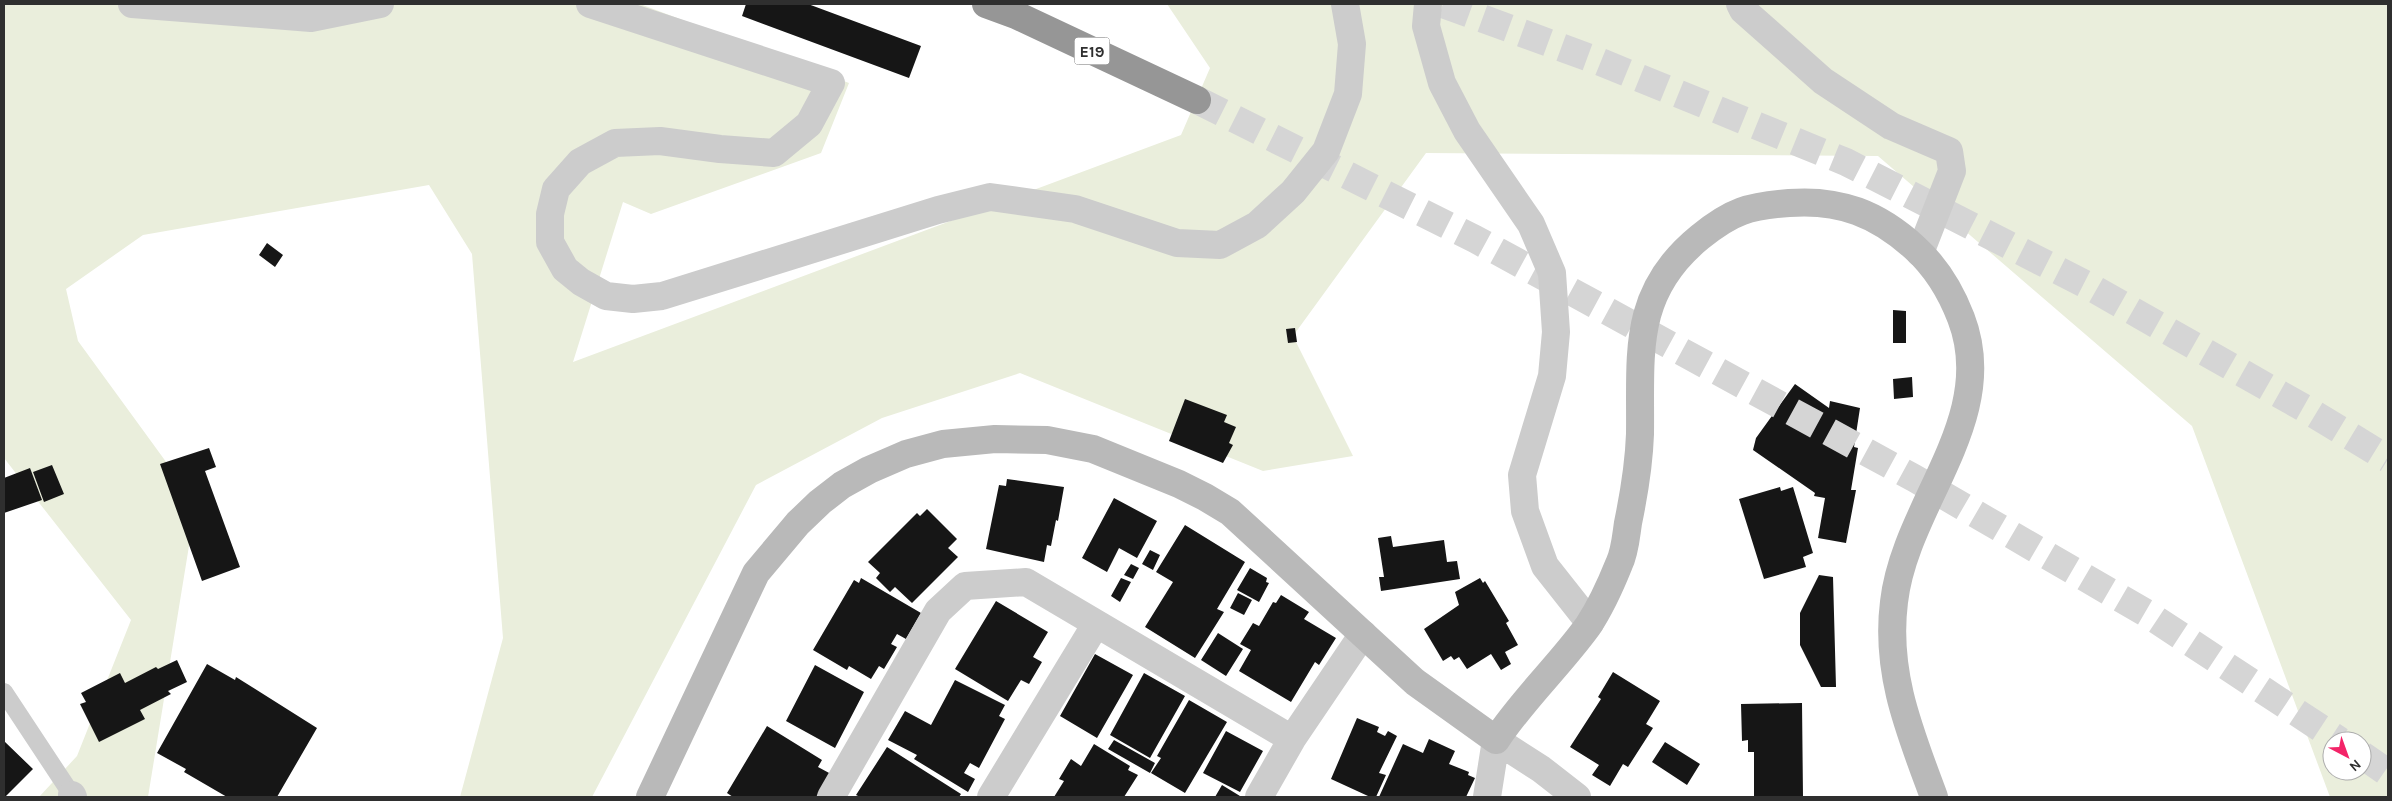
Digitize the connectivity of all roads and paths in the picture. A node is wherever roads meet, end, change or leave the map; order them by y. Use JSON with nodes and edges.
{"nodes":[{"id":1,"x":132,"y":4,"type":"edge"},
{"id":2,"x":380,"y":4,"type":"edge"},
{"id":3,"x":590,"y":4,"type":"edge"},
{"id":4,"x":986,"y":4,"type":"edge"},
{"id":5,"x":1345,"y":4,"type":"edge"},
{"id":6,"x":1428,"y":4,"type":"edge"},
{"id":7,"x":1740,"y":4,"type":"edge"},
{"id":8,"x":1196,"y":100,"type":"tunnel mouth"},
{"id":9,"x":1920,"y":253,"type":"junction"},
{"id":10,"x":1590,"y":623,"type":"junction"},
{"id":11,"x":1096,"y":624,"type":"junction"},
{"id":12,"x":1363,"y":634,"type":"junction"},
{"id":13,"x":4,"y":692,"type":"edge"},
{"id":14,"x":1292,"y":739,"type":"junction"},
{"id":15,"x":1496,"y":740,"type":"junction"},
{"id":16,"x":73,"y":796,"type":"edge"},
{"id":17,"x":650,"y":797,"type":"edge"},
{"id":18,"x":831,"y":797,"type":"edge"},
{"id":19,"x":991,"y":797,"type":"edge"},
{"id":20,"x":1259,"y":797,"type":"edge"},
{"id":21,"x":1487,"y":797,"type":"edge"},
{"id":22,"x":1577,"y":797,"type":"edge"},
{"id":23,"x":1934,"y":797,"type":"edge"}],
"edges":[{"from":1,"to":2,"type":"street"},
{"from":3,"to":5,"type":"street"},
{"from":4,"to":8,"type":"highway","number":"E19"},
{"from":6,"to":10,"type":"street"},
{"from":7,"to":9,"type":"street"},
{"from":9,"to":10,"type":"street"},
{"from":9,"to":23,"type":"street"},
{"from":10,"to":15,"type":"street"},
{"from":11,"to":14,"type":"street"},
{"from":11,"to":18,"type":"street"},
{"from":11,"to":19,"type":"street"},
{"from":12,"to":14,"type":"street"},
{"from":12,"to":15,"type":"street"},
{"from":12,"to":17,"type":"street"},
{"from":13,"to":16,"type":"lane"},
{"from":14,"to":20,"type":"street"},
{"from":15,"to":21,"type":"street"},
{"from":15,"to":22,"type":"street"}]}
